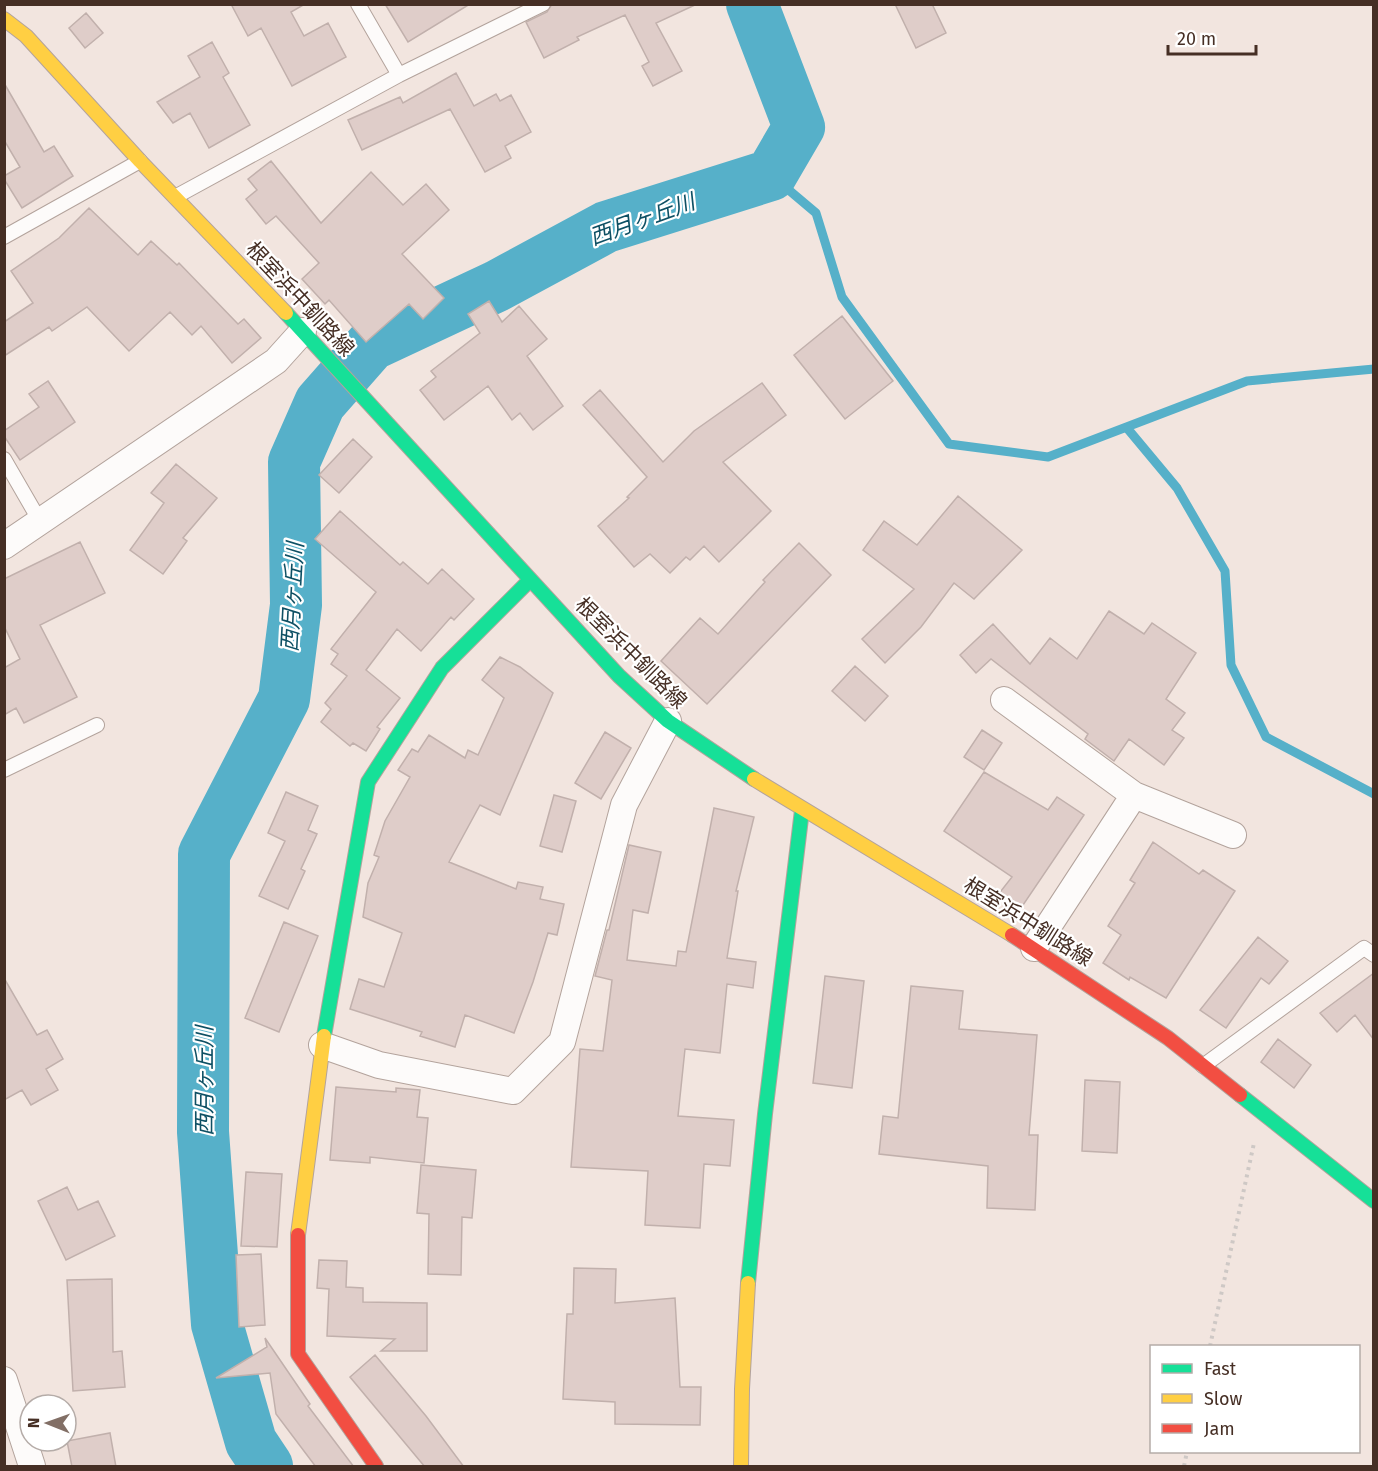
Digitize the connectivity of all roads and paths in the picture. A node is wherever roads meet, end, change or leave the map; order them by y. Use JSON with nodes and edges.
{"nodes":[{"id":1,"x":358,"y":4,"type":"edge"},
{"id":2,"x":543,"y":4,"type":"edge"},
{"id":3,"x":4,"y":19,"type":"edge"},
{"id":4,"x":399,"y":75,"type":"junction"},
{"id":5,"x":140,"y":161,"type":"junction"},
{"id":6,"x":175,"y":197,"type":"junction"},
{"id":7,"x":4,"y":237,"type":"edge"},
{"id":8,"x":303,"y":331,"type":"junction"},
{"id":9,"x":4,"y":459,"type":"edge"},
{"id":10,"x":41,"y":523,"type":"junction"},
{"id":11,"x":4,"y":546,"type":"edge"},
{"id":12,"x":530,"y":580,"type":"junction"},
{"id":13,"x":1004,"y":700,"type":"dead end"},
{"id":14,"x":668,"y":722,"type":"junction"},
{"id":15,"x":97,"y":725,"type":"dead end"},
{"id":16,"x":4,"y":770,"type":"edge"},
{"id":17,"x":1134,"y":795,"type":"junction"},
{"id":18,"x":802,"y":810,"type":"junction"},
{"id":19,"x":1233,"y":835,"type":"dead end"},
{"id":20,"x":1034,"y":948,"type":"junction"},
{"id":21,"x":1374,"y":955,"type":"edge"},
{"id":22,"x":322,"y":1045,"type":"junction"},
{"id":23,"x":1203,"y":1066,"type":"junction"},
{"id":24,"x":1261,"y":1110,"type":"junction"},
{"id":25,"x":1374,"y":1201,"type":"edge"},
{"id":26,"x":1210,"y":1345,"type":"edge"},
{"id":27,"x":4,"y":1380,"type":"edge"},
{"id":28,"x":32,"y":1467,"type":"edge"},
{"id":29,"x":376,"y":1467,"type":"edge"},
{"id":30,"x":741,"y":1467,"type":"edge"}],
"edges":[{"from":1,"to":4,"type":"lane"},
{"from":2,"to":4,"type":"lane"},
{"from":3,"to":5,"type":"main road","name":"根室浜中釧路線"},
{"from":4,"to":6,"type":"lane"},
{"from":5,"to":6,"type":"main road","name":"根室浜中釧路線"},
{"from":5,"to":7,"type":"lane"},
{"from":6,"to":8,"type":"main road","name":"根室浜中釧路線"},
{"from":8,"to":10,"type":"street"},
{"from":8,"to":12,"type":"main road","name":"根室浜中釧路線"},
{"from":9,"to":10,"type":"lane"},
{"from":10,"to":11,"type":"street"},
{"from":12,"to":14,"type":"main road","name":"根室浜中釧路線"},
{"from":12,"to":22,"type":"main road"},
{"from":13,"to":17,"type":"street"},
{"from":14,"to":18,"type":"main road","name":"根室浜中釧路線"},
{"from":14,"to":22,"type":"street"},
{"from":15,"to":16,"type":"lane"},
{"from":17,"to":19,"type":"street"},
{"from":17,"to":20,"type":"street"},
{"from":18,"to":20,"type":"main road","name":"根室浜中釧路線"},
{"from":18,"to":30,"type":"main road"},
{"from":20,"to":23,"type":"main road","name":"根室浜中釧路線"},
{"from":21,"to":23,"type":"lane"},
{"from":22,"to":29,"type":"main road"},
{"from":23,"to":24,"type":"main road","name":"根室浜中釧路線"},
{"from":24,"to":25,"type":"main road","name":"根室浜中釧路線"},
{"from":24,"to":26,"type":"path"},
{"from":27,"to":28,"type":"street"}]}
